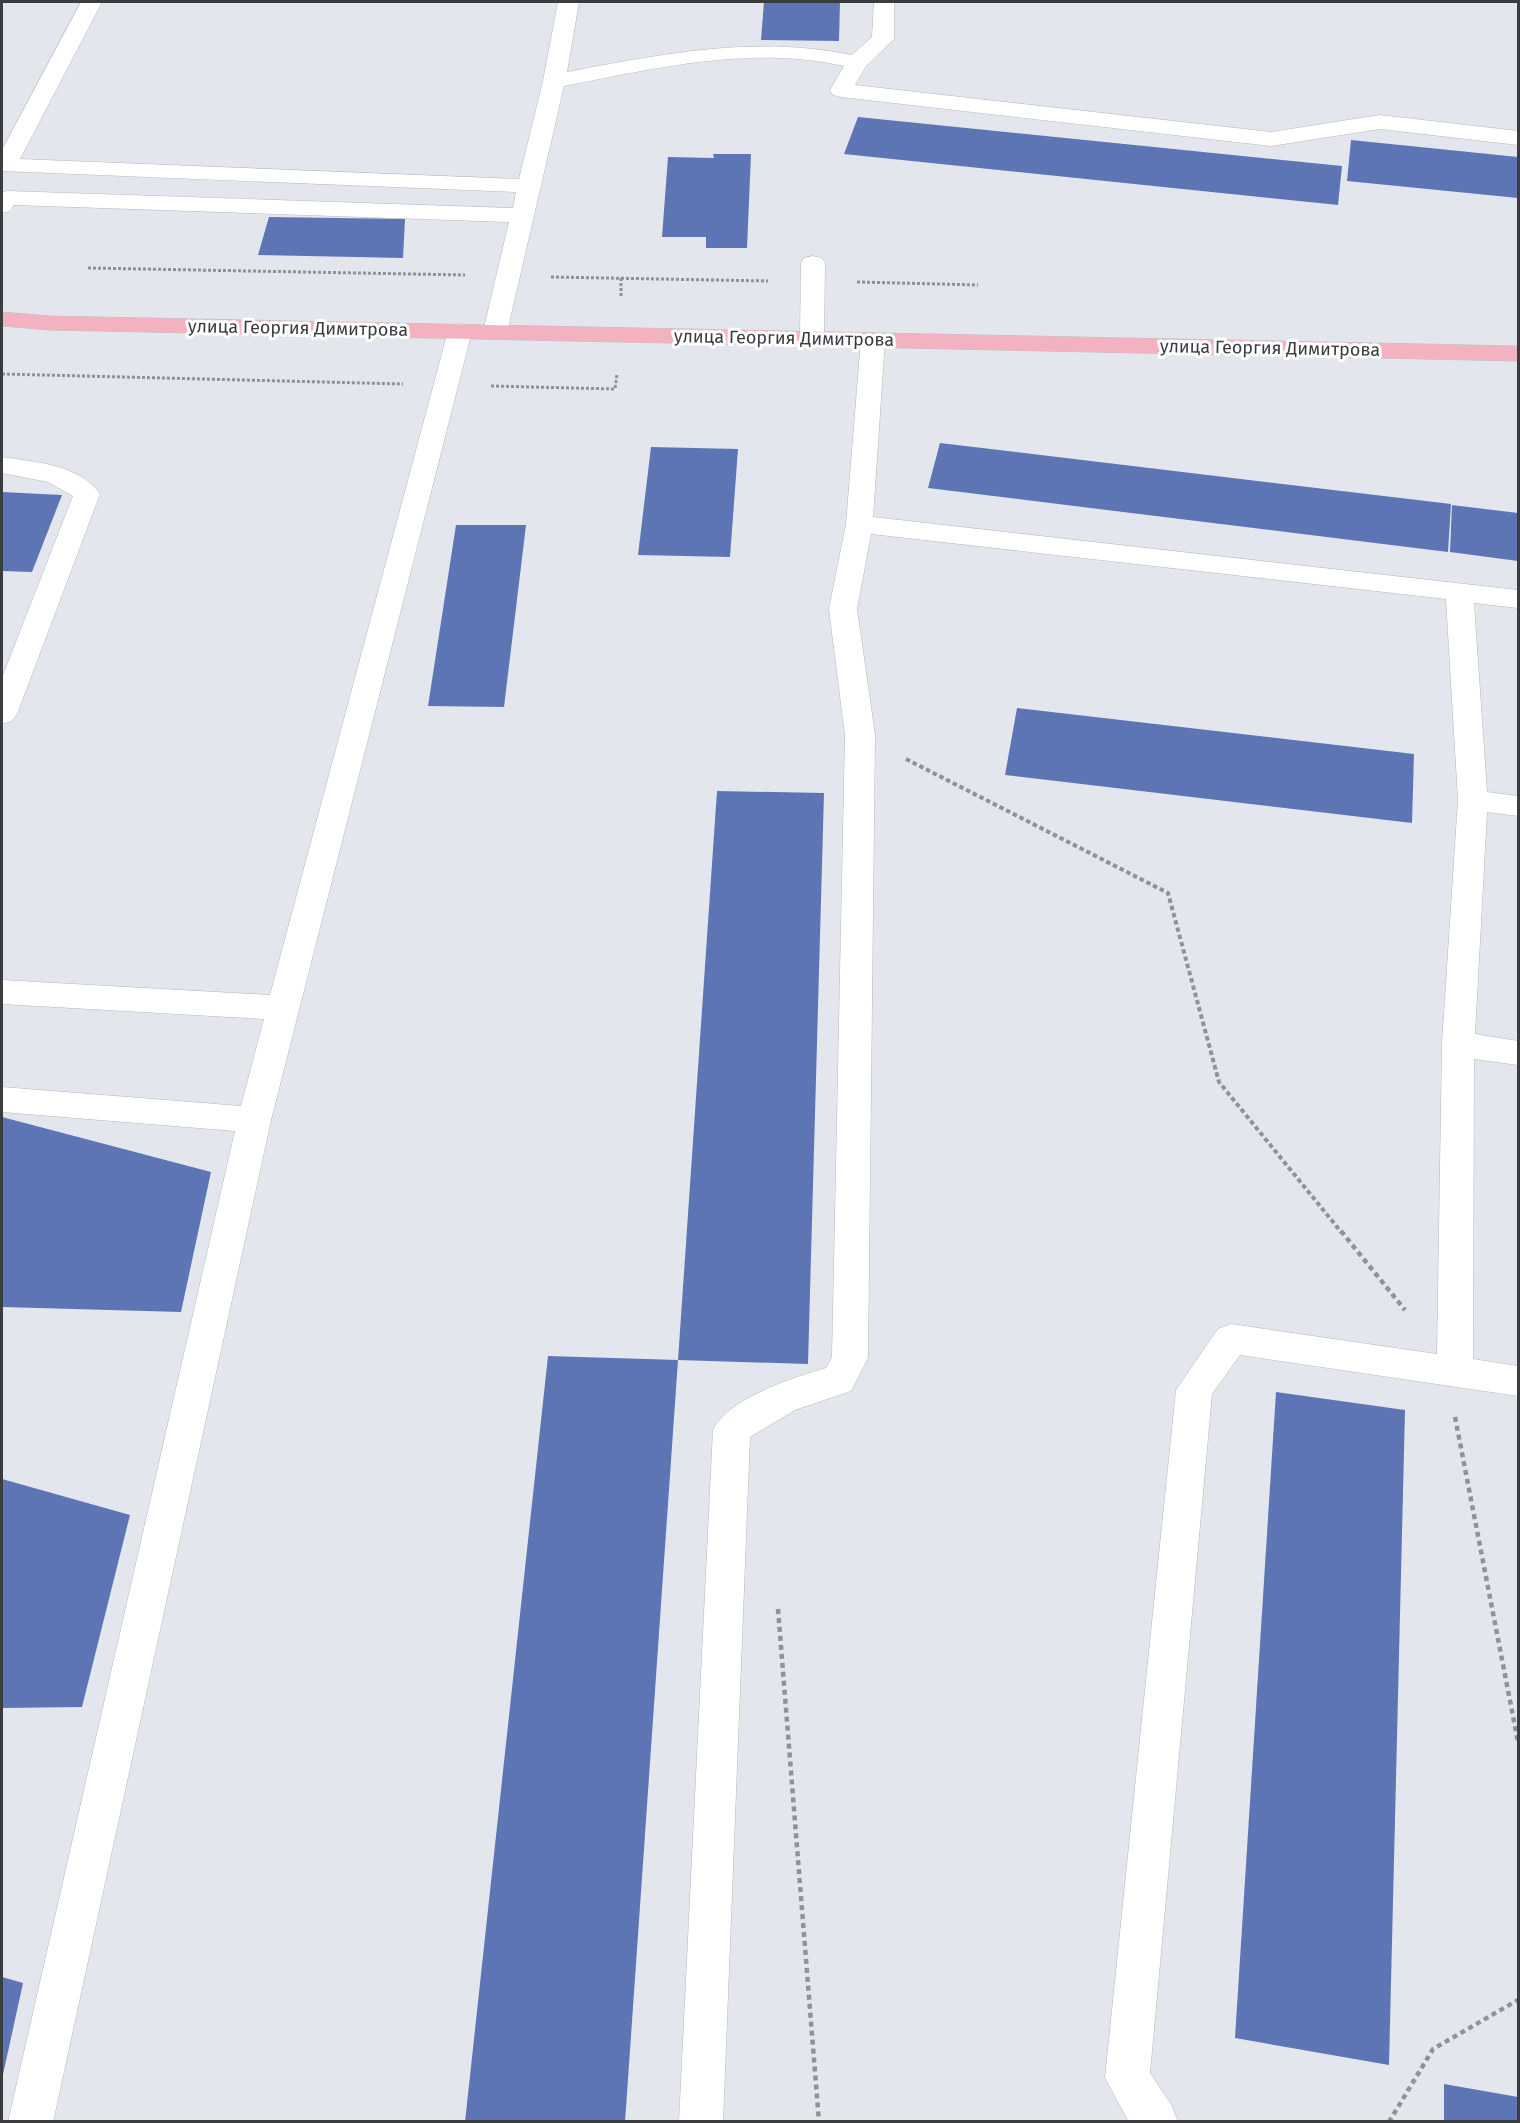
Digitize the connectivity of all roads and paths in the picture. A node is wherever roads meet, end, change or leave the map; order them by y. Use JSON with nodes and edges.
{"nodes":[{"id":1,"x":91,"y":2,"type":"edge"},
{"id":2,"x":568,"y":2,"type":"edge"},
{"id":3,"x":884,"y":2,"type":"edge"},
{"id":4,"x":857,"y":62,"type":"junction"},
{"id":5,"x":554,"y":81,"type":"junction"},
{"id":6,"x":1518,"y":138,"type":"edge"},
{"id":7,"x":529,"y":186,"type":"junction"},
{"id":8,"x":2,"y":207,"type":"edge"},
{"id":9,"x":522,"y":216,"type":"junction"},
{"id":10,"x":813,"y":263,"type":"dead end"},
{"id":11,"x":621,"y":278,"type":"dead end"},
{"id":12,"x":2,"y":319,"type":"edge"},
{"id":13,"x":49,"y":323,"type":"junction"},
{"id":14,"x":2,"y":326,"type":"edge"},
{"id":15,"x":460,"y":332,"type":"junction"},
{"id":16,"x":495,"y":332,"type":"junction"},
{"id":17,"x":622,"y":335,"type":"junction"},
{"id":18,"x":812,"y":339,"type":"junction"},
{"id":19,"x":873,"y":340,"type":"junction"},
{"id":20,"x":1518,"y":354,"type":"edge"},
{"id":21,"x":2,"y":374,"type":"edge"},
{"id":22,"x":446,"y":385,"type":"junction"},
{"id":23,"x":2,"y":465,"type":"edge"},
{"id":24,"x":859,"y":525,"type":"junction"},
{"id":25,"x":1459,"y":592,"type":"junction"},
{"id":26,"x":1518,"y":599,"type":"edge"},
{"id":27,"x":2,"y":714,"type":"edge"},
{"id":28,"x":860,"y":735,"type":"junction"},
{"id":29,"x":1473,"y":800,"type":"junction"},
{"id":30,"x":1518,"y":806,"type":"edge"},
{"id":31,"x":2,"y":992,"type":"edge"},
{"id":32,"x":283,"y":1008,"type":"junction"},
{"id":33,"x":1458,"y":1044,"type":"junction"},
{"id":34,"x":1518,"y":1053,"type":"edge"},
{"id":35,"x":2,"y":1099,"type":"edge"},
{"id":36,"x":254,"y":1120,"type":"junction"},
{"id":37,"x":1455,"y":1371,"type":"junction"},
{"id":38,"x":1518,"y":1381,"type":"edge"},
{"id":39,"x":777,"y":1598,"type":"dead end"},
{"id":40,"x":1518,"y":1742,"type":"edge"},
{"id":41,"x":1518,"y":2000,"type":"edge"},
{"id":42,"x":30,"y":2121,"type":"edge"},
{"id":43,"x":702,"y":2121,"type":"edge"},
{"id":44,"x":819,"y":2121,"type":"edge"},
{"id":45,"x":1156,"y":2121,"type":"edge"},
{"id":46,"x":1389,"y":2121,"type":"edge"}],
"edges":[{"from":1,"to":7,"type":"lane"},
{"from":2,"to":5,"type":"lane"},
{"from":3,"to":4,"type":"lane"},
{"from":4,"to":5,"type":"lane"},
{"from":4,"to":6,"type":"lane"},
{"from":5,"to":7,"type":"lane"},
{"from":7,"to":9,"type":"lane"},
{"from":8,"to":9,"type":"lane"},
{"from":9,"to":16,"type":"lane"},
{"from":10,"to":18,"type":"lane"},
{"from":11,"to":17,"type":"path"},
{"from":12,"to":13,"type":"main road","name":"улица Георгия Димитрова"},
{"from":13,"to":14,"type":"main road","name":"улица Георгия Димитрова"},
{"from":13,"to":15,"type":"main road","name":"улица Георгия Димитрова"},
{"from":15,"to":16,"type":"main road","name":"улица Георгия Димитрова"},
{"from":15,"to":22,"type":"lane"},
{"from":16,"to":17,"type":"main road","name":"улица Георгия Димитрова"},
{"from":17,"to":18,"type":"main road","name":"улица Георгия Димитрова"},
{"from":17,"to":22,"type":"path"},
{"from":18,"to":19,"type":"main road","name":"улица Георгия Димитрова"},
{"from":19,"to":20,"type":"main road","name":"улица Георгия Димитрова"},
{"from":19,"to":24,"type":"lane"},
{"from":21,"to":22,"type":"path"},
{"from":22,"to":32,"type":"lane"},
{"from":23,"to":27,"type":"lane"},
{"from":24,"to":25,"type":"lane"},
{"from":24,"to":28,"type":"lane"},
{"from":25,"to":26,"type":"lane"},
{"from":25,"to":29,"type":"lane"},
{"from":28,"to":37,"type":"path"},
{"from":28,"to":43,"type":"lane"},
{"from":29,"to":30,"type":"lane"},
{"from":29,"to":33,"type":"lane"},
{"from":31,"to":32,"type":"lane"},
{"from":32,"to":36,"type":"lane"},
{"from":33,"to":34,"type":"lane"},
{"from":33,"to":37,"type":"lane"},
{"from":35,"to":36,"type":"lane"},
{"from":36,"to":42,"type":"lane"},
{"from":37,"to":38,"type":"lane"},
{"from":37,"to":40,"type":"path"},
{"from":37,"to":45,"type":"lane"},
{"from":39,"to":44,"type":"path"},
{"from":41,"to":46,"type":"path"}]}
